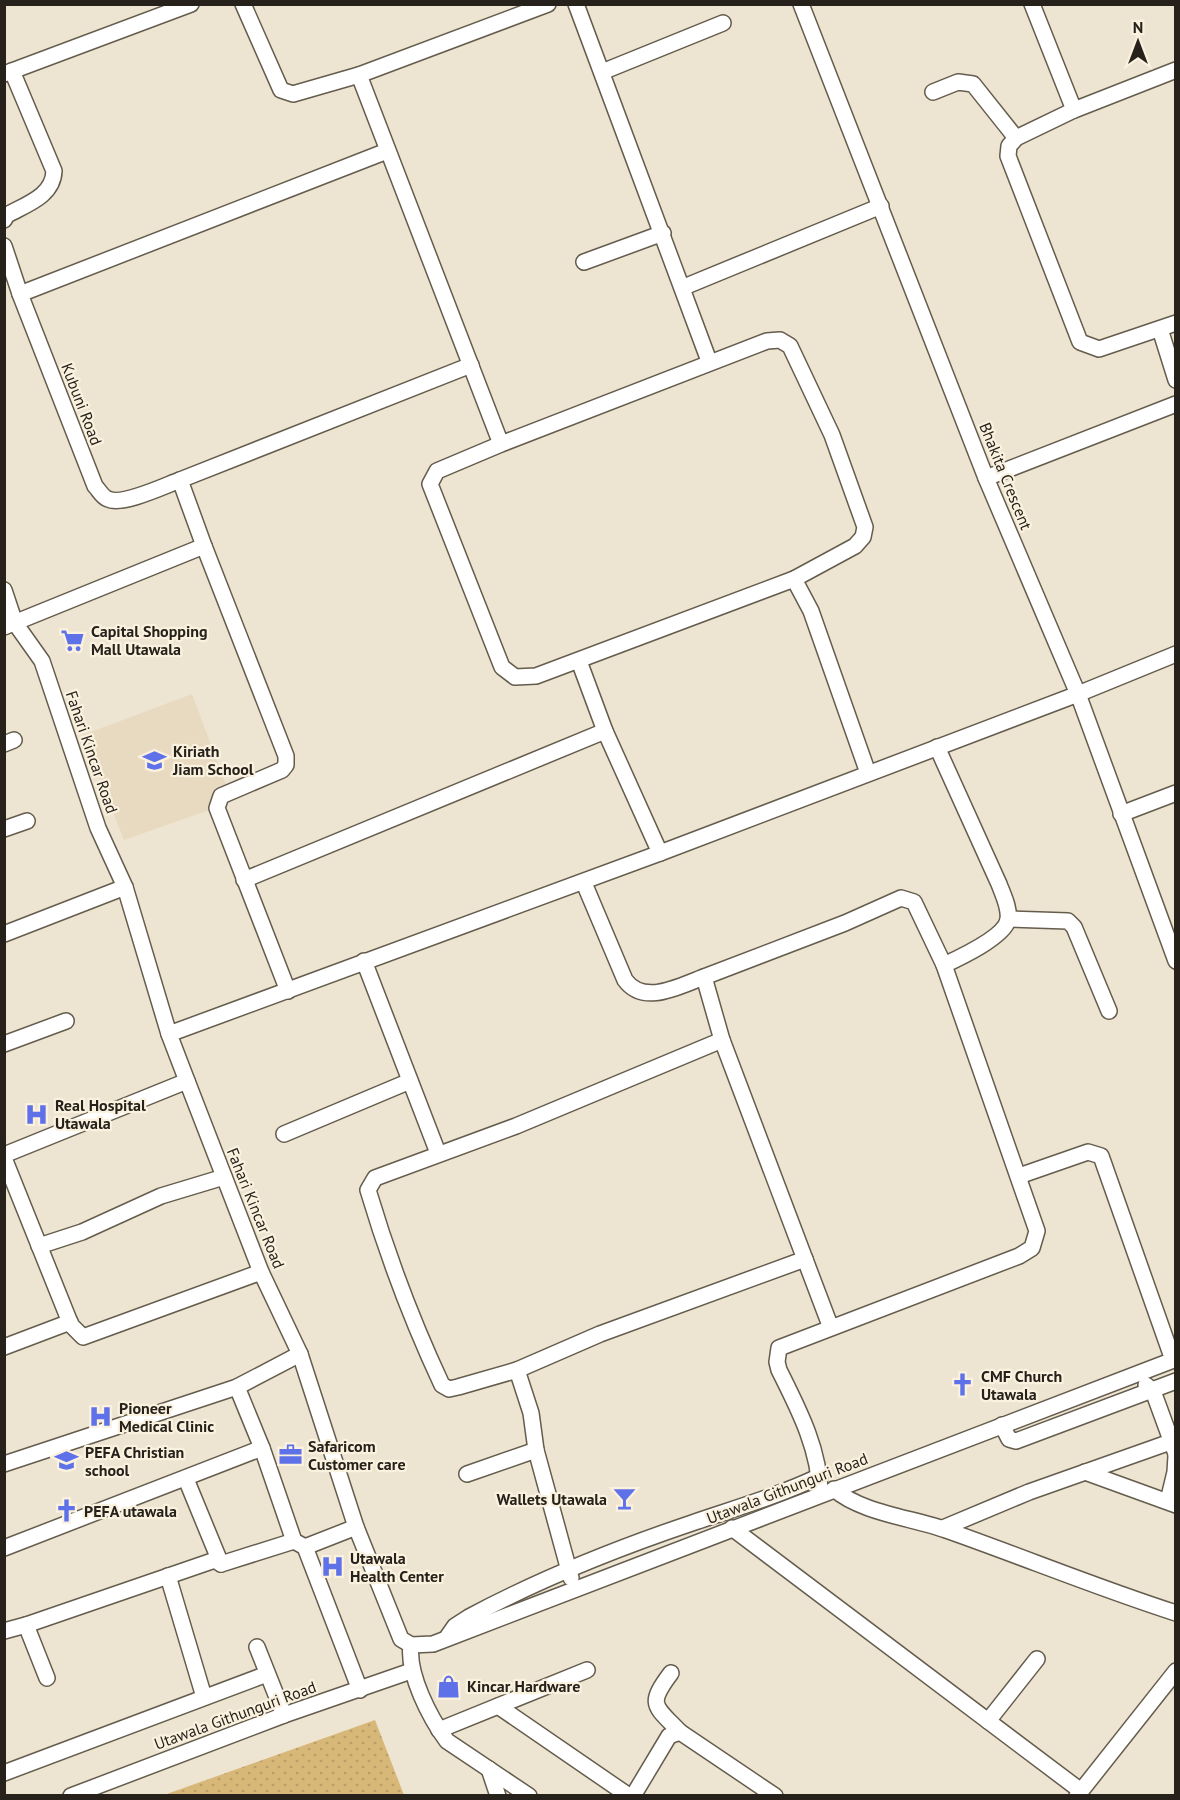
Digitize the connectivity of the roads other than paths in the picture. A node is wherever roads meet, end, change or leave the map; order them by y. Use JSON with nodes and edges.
{"nodes":[{"id":1,"x":191,"y":4,"type":"edge"},
{"id":2,"x":243,"y":4,"type":"edge"},
{"id":3,"x":548,"y":4,"type":"edge"},
{"id":4,"x":576,"y":4,"type":"edge"},
{"id":5,"x":801,"y":4,"type":"edge"},
{"id":6,"x":1032,"y":4,"type":"edge"},
{"id":7,"x":723,"y":23,"type":"dead end"},
{"id":8,"x":1176,"y":70,"type":"edge"},
{"id":9,"x":8,"y":72,"type":"edge"},
{"id":10,"x":602,"y":72,"type":"junction"},
{"id":11,"x":358,"y":75,"type":"junction"},
{"id":12,"x":933,"y":92,"type":"dead end"},
{"id":13,"x":1074,"y":110,"type":"junction"},
{"id":14,"x":1016,"y":138,"type":"junction"},
{"id":15,"x":387,"y":151,"type":"junction"},
{"id":16,"x":881,"y":206,"type":"junction"},
{"id":17,"x":4,"y":220,"type":"edge"},
{"id":18,"x":663,"y":233,"type":"junction"},
{"id":19,"x":4,"y":246,"type":"edge"},
{"id":20,"x":584,"y":262,"type":"dead end"},
{"id":21,"x":684,"y":287,"type":"junction"},
{"id":22,"x":20,"y":294,"type":"junction"},
{"id":23,"x":1176,"y":323,"type":"edge"},
{"id":24,"x":1160,"y":329,"type":"junction"},
{"id":25,"x":709,"y":361,"type":"junction"},
{"id":26,"x":471,"y":364,"type":"junction"},
{"id":27,"x":1176,"y":380,"type":"edge"},
{"id":28,"x":1176,"y":404,"type":"edge"},
{"id":29,"x":501,"y":444,"type":"junction"},
{"id":30,"x":986,"y":478,"type":"junction"},
{"id":31,"x":180,"y":480,"type":"junction"},
{"id":32,"x":204,"y":546,"type":"junction"},
{"id":33,"x":794,"y":579,"type":"junction"},
{"id":34,"x":4,"y":590,"type":"edge"},
{"id":35,"x":10,"y":625,"type":"edge"},
{"id":36,"x":1176,"y":654,"type":"edge"},
{"id":37,"x":579,"y":661,"type":"junction"},
{"id":38,"x":1078,"y":694,"type":"junction"},
{"id":39,"x":605,"y":731,"type":"junction"},
{"id":40,"x":937,"y":747,"type":"junction"},
{"id":41,"x":868,"y":773,"type":"junction"},
{"id":42,"x":1176,"y":793,"type":"edge"},
{"id":43,"x":1121,"y":814,"type":"junction"},
{"id":44,"x":27,"y":821,"type":"dead end"},
{"id":45,"x":4,"y":829,"type":"edge"},
{"id":46,"x":660,"y":853,"type":"junction"},
{"id":47,"x":244,"y":880,"type":"junction"},
{"id":48,"x":584,"y":883,"type":"junction"},
{"id":49,"x":125,"y":887,"type":"junction"},
{"id":50,"x":1008,"y":919,"type":"junction"},
{"id":51,"x":4,"y":934,"type":"edge"},
{"id":52,"x":1176,"y":961,"type":"edge"},
{"id":53,"x":364,"y":962,"type":"junction"},
{"id":54,"x":944,"y":965,"type":"junction"},
{"id":55,"x":704,"y":977,"type":"junction"},
{"id":56,"x":288,"y":991,"type":"junction"},
{"id":57,"x":1109,"y":1011,"type":"dead end"},
{"id":58,"x":66,"y":1021,"type":"dead end"},
{"id":59,"x":169,"y":1034,"type":"junction"},
{"id":60,"x":723,"y":1040,"type":"junction"},
{"id":61,"x":4,"y":1044,"type":"edge"},
{"id":62,"x":187,"y":1081,"type":"junction"},
{"id":63,"x":410,"y":1081,"type":"junction"},
{"id":64,"x":284,"y":1134,"type":"dead end"},
{"id":65,"x":438,"y":1154,"type":"junction"},
{"id":66,"x":4,"y":1157,"type":"edge"},
{"id":67,"x":1018,"y":1176,"type":"junction"},
{"id":68,"x":224,"y":1177,"type":"junction"},
{"id":69,"x":39,"y":1246,"type":"junction"},
{"id":70,"x":805,"y":1259,"type":"junction"},
{"id":71,"x":261,"y":1272,"type":"junction"},
{"id":72,"x":70,"y":1322,"type":"junction"},
{"id":73,"x":831,"y":1328,"type":"junction"},
{"id":74,"x":4,"y":1347,"type":"edge"},
{"id":75,"x":300,"y":1354,"type":"junction"},
{"id":76,"x":1174,"y":1360,"type":"edge"},
{"id":77,"x":517,"y":1370,"type":"junction"},
{"id":78,"x":1136,"y":1374,"type":"junction"},
{"id":79,"x":1176,"y":1382,"type":"edge"},
{"id":80,"x":237,"y":1388,"type":"junction"},
{"id":81,"x":1153,"y":1390,"type":"junction"},
{"id":82,"x":1074,"y":1398,"type":"junction"},
{"id":83,"x":1081,"y":1415,"type":"junction"},
{"id":84,"x":1002,"y":1425,"type":"junction"},
{"id":85,"x":262,"y":1448,"type":"junction"},
{"id":86,"x":1175,"y":1448,"type":"edge"},
{"id":87,"x":536,"y":1450,"type":"junction"},
{"id":88,"x":4,"y":1464,"type":"edge"},
{"id":89,"x":1085,"y":1472,"type":"junction"},
{"id":90,"x":466,"y":1474,"type":"dead end"},
{"id":91,"x":820,"y":1476,"type":"junction"},
{"id":92,"x":186,"y":1479,"type":"junction"},
{"id":93,"x":827,"y":1492,"type":"junction"},
{"id":94,"x":784,"y":1501,"type":"junction"},
{"id":95,"x":1172,"y":1503,"type":"edge"},
{"id":96,"x":691,"y":1524,"type":"junction"},
{"id":97,"x":356,"y":1527,"type":"junction"},
{"id":98,"x":732,"y":1528,"type":"junction"},
{"id":99,"x":943,"y":1528,"type":"junction"},
{"id":100,"x":697,"y":1541,"type":"junction"},
{"id":101,"x":300,"y":1544,"type":"junction"},
{"id":102,"x":4,"y":1548,"type":"edge"},
{"id":103,"x":221,"y":1564,"type":"junction"},
{"id":104,"x":568,"y":1569,"type":"junction"},
{"id":105,"x":168,"y":1576,"type":"junction"},
{"id":106,"x":575,"y":1589,"type":"junction"},
{"id":107,"x":512,"y":1595,"type":"junction"},
{"id":108,"x":519,"y":1611,"type":"junction"},
{"id":109,"x":1176,"y":1613,"type":"edge"},
{"id":110,"x":26,"y":1625,"type":"junction"},
{"id":111,"x":4,"y":1631,"type":"edge"},
{"id":112,"x":445,"y":1640,"type":"junction"},
{"id":113,"x":411,"y":1645,"type":"junction"},
{"id":114,"x":257,"y":1647,"type":"dead end"},
{"id":115,"x":1037,"y":1659,"type":"dead end"},
{"id":116,"x":411,"y":1671,"type":"junction"},
{"id":117,"x":586,"y":1671,"type":"dead end"},
{"id":118,"x":1176,"y":1671,"type":"edge"},
{"id":119,"x":671,"y":1673,"type":"dead end"},
{"id":120,"x":267,"y":1674,"type":"junction"},
{"id":121,"x":47,"y":1678,"type":"dead end"},
{"id":122,"x":360,"y":1690,"type":"junction"},
{"id":123,"x":204,"y":1697,"type":"junction"},
{"id":124,"x":498,"y":1706,"type":"junction"},
{"id":125,"x":284,"y":1714,"type":"junction"},
{"id":126,"x":988,"y":1721,"type":"junction"},
{"id":127,"x":439,"y":1730,"type":"junction"},
{"id":128,"x":680,"y":1732,"type":"junction"},
{"id":129,"x":489,"y":1769,"type":"junction"},
{"id":130,"x":4,"y":1773,"type":"edge"},
{"id":131,"x":1079,"y":1793,"type":"edge"},
{"id":132,"x":71,"y":1796,"type":"edge"},
{"id":133,"x":498,"y":1796,"type":"edge"},
{"id":134,"x":529,"y":1796,"type":"edge"},
{"id":135,"x":631,"y":1796,"type":"edge"},
{"id":136,"x":775,"y":1796,"type":"edge"}],
"edges":[{"from":1,"to":9,"type":"street"},
{"from":2,"to":11,"type":"street"},
{"from":3,"to":11,"type":"street"},
{"from":4,"to":10,"type":"street"},
{"from":5,"to":16,"type":"street","name":"Bhakita Crescent"},
{"from":6,"to":13,"type":"street"},
{"from":7,"to":10,"type":"street"},
{"from":8,"to":13,"type":"street"},
{"from":9,"to":17,"type":"street"},
{"from":10,"to":18,"type":"street"},
{"from":11,"to":15,"type":"street"},
{"from":12,"to":14,"type":"street"},
{"from":13,"to":14,"type":"street"},
{"from":14,"to":24,"type":"street"},
{"from":15,"to":22,"type":"street"},
{"from":15,"to":26,"type":"street"},
{"from":16,"to":21,"type":"street"},
{"from":16,"to":30,"type":"street","name":"Bhakita Crescent"},
{"from":18,"to":20,"type":"street"},
{"from":18,"to":21,"type":"street"},
{"from":19,"to":22,"type":"street","name":"Kubuni Road"},
{"from":21,"to":25,"type":"street"},
{"from":22,"to":31,"type":"street","name":"Kubuni Road"},
{"from":23,"to":24,"type":"street"},
{"from":24,"to":27,"type":"street"},
{"from":25,"to":29,"type":"street"},
{"from":25,"to":33,"type":"street"},
{"from":26,"to":29,"type":"street"},
{"from":26,"to":31,"type":"street"},
{"from":28,"to":30,"type":"street"},
{"from":29,"to":37,"type":"street"},
{"from":30,"to":38,"type":"street","name":"Bhakita Crescent"},
{"from":31,"to":32,"type":"street"},
{"from":32,"to":35,"type":"street"},
{"from":32,"to":47,"type":"street"},
{"from":33,"to":37,"type":"street"},
{"from":33,"to":41,"type":"street"},
{"from":34,"to":35,"type":"street","name":"Fahari Kincar Road"},
{"from":35,"to":49,"type":"street","name":"Fahari Kincar Road"},
{"from":36,"to":38,"type":"street"},
{"from":37,"to":39,"type":"street"},
{"from":38,"to":40,"type":"street"},
{"from":38,"to":43,"type":"street","name":"Bhakita Crescent"},
{"from":39,"to":46,"type":"street"},
{"from":39,"to":47,"type":"street"},
{"from":40,"to":41,"type":"street"},
{"from":40,"to":50,"type":"street"},
{"from":41,"to":46,"type":"street"},
{"from":42,"to":43,"type":"street"},
{"from":43,"to":52,"type":"street","name":"Bhakita Crescent"},
{"from":44,"to":45,"type":"street"},
{"from":46,"to":48,"type":"street"},
{"from":47,"to":56,"type":"street"},
{"from":48,"to":53,"type":"street"},
{"from":48,"to":55,"type":"street"},
{"from":49,"to":51,"type":"street"},
{"from":49,"to":59,"type":"street","name":"Fahari Kincar Road"},
{"from":50,"to":54,"type":"street"},
{"from":50,"to":57,"type":"street"},
{"from":53,"to":56,"type":"street"},
{"from":53,"to":63,"type":"street"},
{"from":54,"to":55,"type":"street"},
{"from":54,"to":67,"type":"street"},
{"from":55,"to":60,"type":"street"},
{"from":56,"to":59,"type":"street"},
{"from":58,"to":61,"type":"street"},
{"from":59,"to":62,"type":"street","name":"Fahari Kincar Road"},
{"from":60,"to":65,"type":"street"},
{"from":60,"to":70,"type":"street"},
{"from":62,"to":66,"type":"street"},
{"from":62,"to":68,"type":"street","name":"Fahari Kincar Road"},
{"from":63,"to":64,"type":"street"},
{"from":63,"to":65,"type":"street"},
{"from":65,"to":77,"type":"street"},
{"from":66,"to":69,"type":"street"},
{"from":67,"to":73,"type":"street"},
{"from":67,"to":76,"type":"street"},
{"from":68,"to":69,"type":"street"},
{"from":68,"to":71,"type":"street","name":"Fahari Kincar Road"},
{"from":69,"to":72,"type":"street"},
{"from":70,"to":73,"type":"street"},
{"from":70,"to":77,"type":"street"},
{"from":71,"to":72,"type":"street"},
{"from":71,"to":75,"type":"street","name":"Fahari Kincar Road"},
{"from":72,"to":74,"type":"street"},
{"from":73,"to":91,"type":"street"},
{"from":75,"to":80,"type":"street"},
{"from":75,"to":97,"type":"street","name":"Fahari Kincar Road"},
{"from":76,"to":78,"type":"street","name":"Utawala Githunguri Road"},
{"from":77,"to":87,"type":"street"},
{"from":78,"to":81,"type":"street"},
{"from":78,"to":82,"type":"street","name":"Utawala Githunguri Road"},
{"from":79,"to":81,"type":"street"},
{"from":80,"to":85,"type":"street"},
{"from":80,"to":88,"type":"street"},
{"from":81,"to":83,"type":"street"},
{"from":81,"to":86,"type":"street"},
{"from":82,"to":83,"type":"street"},
{"from":82,"to":84,"type":"street","name":"Utawala Githunguri Road"},
{"from":83,"to":84,"type":"street"},
{"from":84,"to":93,"type":"street","name":"Utawala Githunguri Road"},
{"from":85,"to":92,"type":"street"},
{"from":85,"to":101,"type":"street"},
{"from":86,"to":89,"type":"street"},
{"from":86,"to":95,"type":"street"},
{"from":87,"to":90,"type":"street"},
{"from":87,"to":104,"type":"street"},
{"from":89,"to":95,"type":"street"},
{"from":89,"to":99,"type":"street"},
{"from":91,"to":93,"type":"street"},
{"from":91,"to":94,"type":"street"},
{"from":92,"to":102,"type":"street"},
{"from":92,"to":103,"type":"street"},
{"from":93,"to":94,"type":"street","name":"Utawala Githunguri Road"},
{"from":93,"to":99,"type":"street"},
{"from":94,"to":96,"type":"street"},
{"from":94,"to":98,"type":"street","name":"Utawala Githunguri Road"},
{"from":96,"to":100,"type":"street"},
{"from":96,"to":104,"type":"street"},
{"from":97,"to":101,"type":"street"},
{"from":97,"to":113,"type":"street","name":"Fahari Kincar Road"},
{"from":98,"to":100,"type":"street","name":"Utawala Githunguri Road"},
{"from":98,"to":126,"type":"street"},
{"from":99,"to":109,"type":"street"},
{"from":100,"to":106,"type":"street","name":"Utawala Githunguri Road"},
{"from":101,"to":103,"type":"street"},
{"from":101,"to":122,"type":"street"},
{"from":103,"to":105,"type":"street"},
{"from":104,"to":106,"type":"street"},
{"from":104,"to":107,"type":"street"},
{"from":105,"to":110,"type":"street"},
{"from":105,"to":123,"type":"street"},
{"from":106,"to":108,"type":"street","name":"Utawala Githunguri Road"},
{"from":107,"to":108,"type":"street"},
{"from":107,"to":112,"type":"street"},
{"from":108,"to":112,"type":"street","name":"Utawala Githunguri Road"},
{"from":110,"to":111,"type":"street"},
{"from":110,"to":121,"type":"street"},
{"from":112,"to":113,"type":"street","name":"Utawala Githunguri Road"},
{"from":113,"to":116,"type":"street"},
{"from":114,"to":120,"type":"street"},
{"from":115,"to":126,"type":"street"},
{"from":116,"to":122,"type":"street","name":"Utawala Githunguri Road"},
{"from":116,"to":127,"type":"street"},
{"from":117,"to":124,"type":"street"},
{"from":118,"to":131,"type":"street"},
{"from":119,"to":128,"type":"street"},
{"from":120,"to":123,"type":"street"},
{"from":120,"to":125,"type":"street"},
{"from":122,"to":125,"type":"street","name":"Utawala Githunguri Road"},
{"from":123,"to":130,"type":"street"},
{"from":124,"to":127,"type":"street"},
{"from":124,"to":135,"type":"street"},
{"from":125,"to":132,"type":"street","name":"Utawala Githunguri Road"},
{"from":126,"to":131,"type":"street"},
{"from":127,"to":129,"type":"street"},
{"from":128,"to":135,"type":"street"},
{"from":128,"to":136,"type":"street"},
{"from":129,"to":133,"type":"street"},
{"from":129,"to":134,"type":"street"}]}
